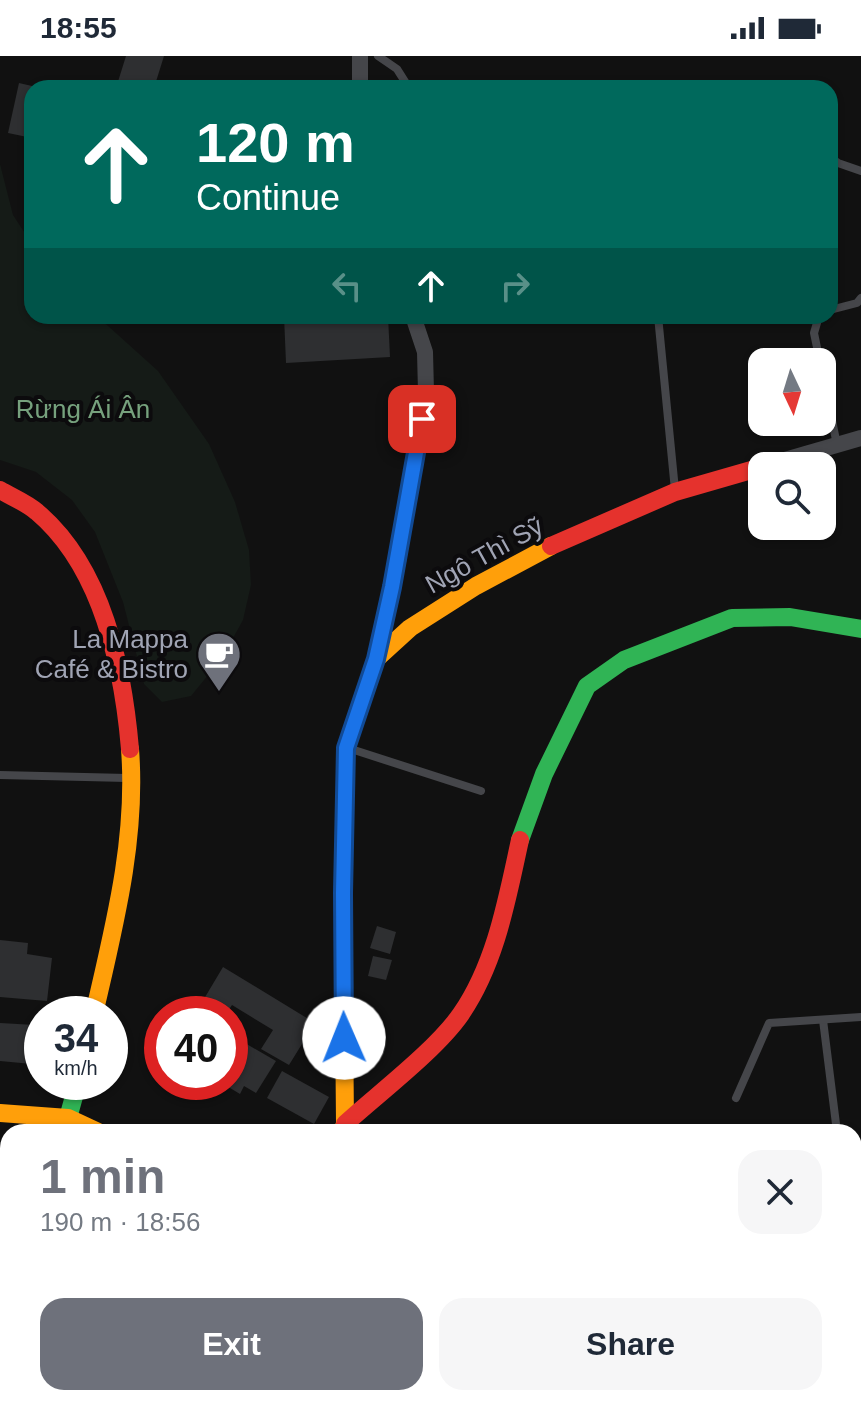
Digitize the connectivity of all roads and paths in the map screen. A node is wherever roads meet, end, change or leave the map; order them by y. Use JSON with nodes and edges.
{"nodes":[{"id":1,"x":360,"y":56,"type":"edge"},
{"id":2,"x":378,"y":56,"type":"edge"},
{"id":3,"x":360,"y":80,"type":"edge"},
{"id":4,"x":404,"y":80,"type":"edge"},
{"id":5,"x":838,"y":163,"type":"edge"},
{"id":6,"x":861,"y":171,"type":"edge"},
{"id":7,"x":861,"y":298,"type":"edge"},
{"id":8,"x":838,"y":308,"type":"edge"},
{"id":9,"x":416,"y":324,"type":"edge"},
{"id":10,"x":659,"y":324,"type":"edge"},
{"id":11,"x":815,"y":324,"type":"edge"},
{"id":12,"x":817,"y":348,"type":"edge"},
{"id":13,"x":835,"y":436,"type":"edge"},
{"id":14,"x":861,"y":438,"type":"edge"},
{"id":15,"x":837,"y":445,"type":"junction"},
{"id":16,"x":812,"y":452,"type":"edge"},
{"id":17,"x":748,"y":470,"type":"edge"},
{"id":18,"x":0,"y":490,"type":"edge"},
{"id":19,"x":675,"y":492,"type":"junction"},
{"id":20,"x":861,"y":629,"type":"edge"},
{"id":21,"x":376,"y":659,"type":"junction"},
{"id":22,"x":346,"y":748,"type":"junction"},
{"id":23,"x":0,"y":775,"type":"edge"},
{"id":24,"x":132,"y":778,"type":"junction"},
{"id":25,"x":481,"y":791,"type":"dead end"},
{"id":26,"x":98,"y":996,"type":"edge"},
{"id":27,"x":861,"y":1017,"type":"edge"},
{"id":28,"x":823,"y":1020,"type":"junction"},
{"id":29,"x":736,"y":1098,"type":"dead end"},
{"id":30,"x":73,"y":1100,"type":"edge"},
{"id":31,"x":0,"y":1113,"type":"edge"},
{"id":32,"x":68,"y":1118,"type":"junction"},
{"id":33,"x":81,"y":1124,"type":"edge"},
{"id":34,"x":344,"y":1124,"type":"edge"},
{"id":35,"x":348,"y":1124,"type":"edge"},
{"id":36,"x":836,"y":1124,"type":"edge"}],
"edges":[{"from":1,"to":3,"type":"street"},
{"from":2,"to":4,"type":"lane"},
{"from":5,"to":6,"type":"lane"},
{"from":7,"to":8,"type":"lane"},
{"from":9,"to":21,"type":"street"},
{"from":10,"to":19,"type":"lane"},
{"from":11,"to":12,"type":"lane"},
{"from":13,"to":15,"type":"lane"},
{"from":14,"to":15,"type":"street","name":"Ngô Thì Sỹ"},
{"from":15,"to":16,"type":"street","name":"Ngô Thì Sỹ"},
{"from":17,"to":19,"type":"street","name":"Ngô Thì Sỹ"},
{"from":18,"to":24,"type":"street"},
{"from":19,"to":21,"type":"street","name":"Ngô Thì Sỹ"},
{"from":20,"to":35,"type":"street"},
{"from":21,"to":22,"type":"street","name":"Ngô Thì Sỹ"},
{"from":22,"to":25,"type":"lane"},
{"from":22,"to":34,"type":"street","name":"Ngô Thì Sỹ"},
{"from":23,"to":24,"type":"lane"},
{"from":24,"to":26,"type":"street"},
{"from":27,"to":28,"type":"lane"},
{"from":28,"to":29,"type":"lane"},
{"from":28,"to":36,"type":"lane"},
{"from":30,"to":32,"type":"street"},
{"from":31,"to":32,"type":"street"},
{"from":32,"to":33,"type":"street"}]}
